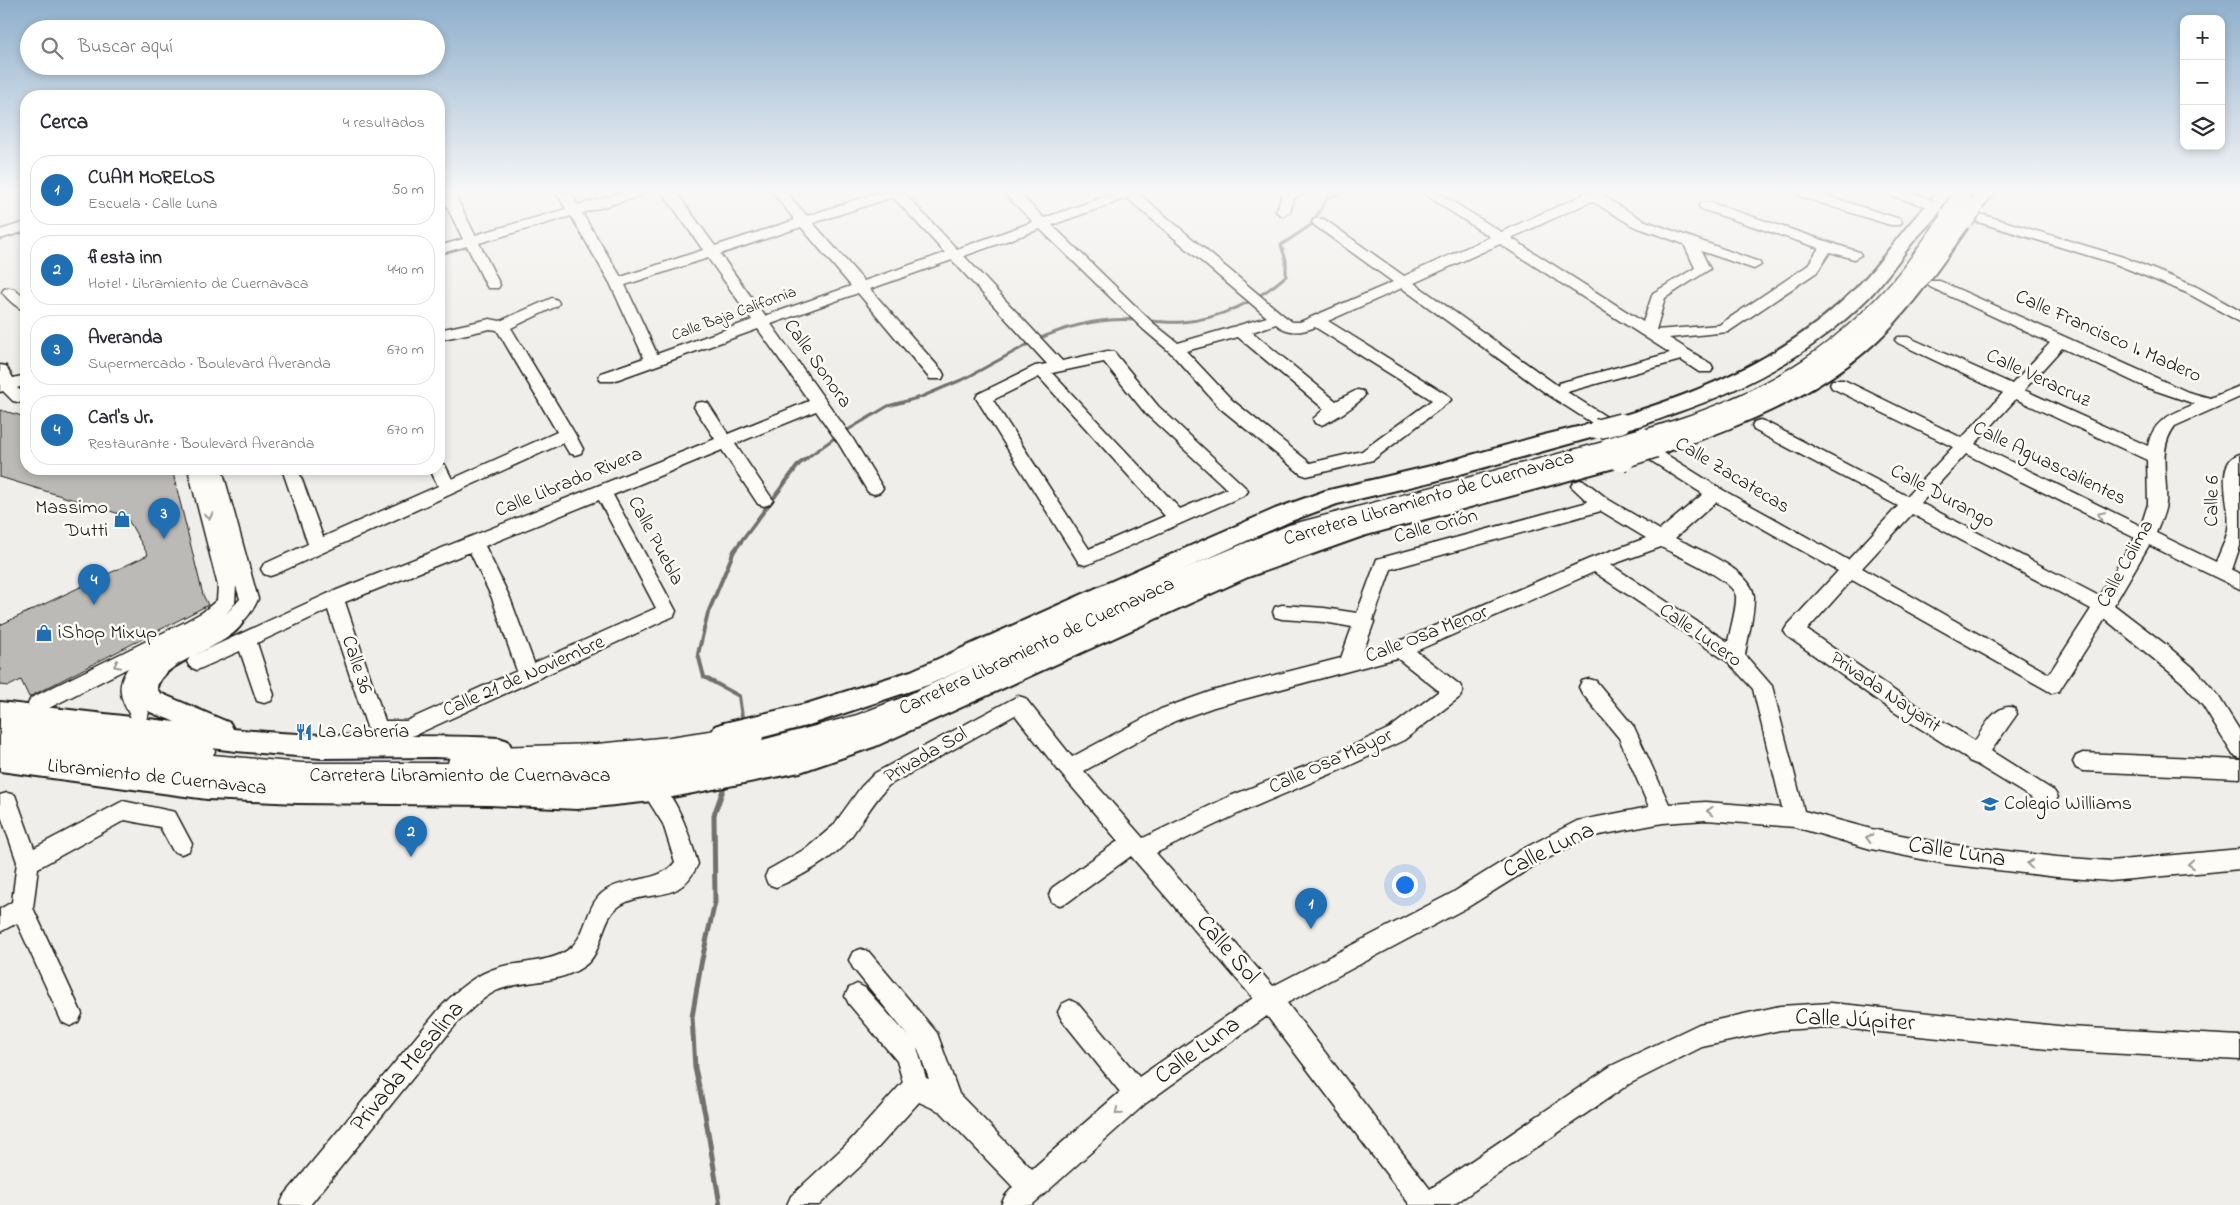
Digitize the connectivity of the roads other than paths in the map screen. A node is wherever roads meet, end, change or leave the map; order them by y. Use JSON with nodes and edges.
{"nodes":[{"id":1,"x":475,"y":249,"type":"edge"},
{"id":2,"x":597,"y":249,"type":"edge"},
{"id":3,"x":716,"y":249,"type":"edge"},
{"id":4,"x":828,"y":249,"type":"edge"},
{"id":5,"x":950,"y":249,"type":"edge"},
{"id":6,"x":968,"y":249,"type":"edge"},
{"id":7,"x":1069,"y":249,"type":"edge"},
{"id":8,"x":1196,"y":249,"type":"edge"},
{"id":9,"x":1356,"y":249,"type":"edge"},
{"id":10,"x":1476,"y":249,"type":"edge"},
{"id":11,"x":1519,"y":249,"type":"edge"},
{"id":12,"x":1693,"y":249,"type":"edge"},
{"id":13,"x":1711,"y":249,"type":"edge"},
{"id":14,"x":1825,"y":249,"type":"edge"},
{"id":15,"x":1837,"y":249,"type":"edge"},
{"id":16,"x":1923,"y":249,"type":"edge"},
{"id":17,"x":2081,"y":249,"type":"edge"},
{"id":18,"x":711,"y":251,"type":"junction"},
{"id":19,"x":954,"y":254,"type":"junction"},
{"id":20,"x":1854,"y":255,"type":"dead end"},
{"id":21,"x":1754,"y":265,"type":"dead end"},
{"id":22,"x":617,"y":283,"type":"junction"},
{"id":23,"x":1402,"y":283,"type":"junction"},
{"id":24,"x":493,"y":284,"type":"dead end"},
{"id":25,"x":1934,"y":284,"type":"dead end"},
{"id":26,"x":860,"y":288,"type":"junction"},
{"id":27,"x":552,"y":303,"type":"dead end"},
{"id":28,"x":2240,"y":317,"type":"edge"},
{"id":29,"x":1316,"y":321,"type":"junction"},
{"id":30,"x":762,"y":322,"type":"junction"},
{"id":31,"x":1283,"y":322,"type":"junction"},
{"id":32,"x":502,"y":326,"type":"junction"},
{"id":33,"x":1242,"y":331,"type":"junction"},
{"id":34,"x":1650,"y":333,"type":"junction"},
{"id":35,"x":445,"y":334,"type":"edge"},
{"id":36,"x":1903,"y":340,"type":"dead end"},
{"id":37,"x":2060,"y":341,"type":"junction"},
{"id":38,"x":1175,"y":349,"type":"junction"},
{"id":39,"x":1683,"y":354,"type":"junction"},
{"id":40,"x":653,"y":361,"type":"junction"},
{"id":41,"x":1058,"y":366,"type":"junction"},
{"id":42,"x":1705,"y":368,"type":"dead end"},
{"id":43,"x":1041,"y":370,"type":"junction"},
{"id":44,"x":20,"y":371,"type":"edge"},
{"id":45,"x":936,"y":375,"type":"dead end"},
{"id":46,"x":607,"y":377,"type":"dead end"},
{"id":47,"x":2,"y":378,"type":"edge"},
{"id":48,"x":20,"y":380,"type":"edge"},
{"id":49,"x":1838,"y":384,"type":"dead end"},
{"id":50,"x":1565,"y":387,"type":"dead end"},
{"id":51,"x":2014,"y":391,"type":"junction"},
{"id":52,"x":2240,"y":391,"type":"edge"},
{"id":53,"x":1358,"y":395,"type":"dead end"},
{"id":54,"x":20,"y":398,"type":"edge"},
{"id":55,"x":0,"y":402,"type":"edge"},
{"id":56,"x":819,"y":403,"type":"junction"},
{"id":57,"x":2210,"y":404,"type":"junction"},
{"id":58,"x":20,"y":407,"type":"edge"},
{"id":59,"x":702,"y":407,"type":"dead end"},
{"id":60,"x":1336,"y":410,"type":"junction"},
{"id":61,"x":1321,"y":419,"type":"dead end"},
{"id":62,"x":1760,"y":426,"type":"dead end"},
{"id":63,"x":726,"y":442,"type":"junction"},
{"id":64,"x":1963,"y":446,"type":"junction"},
{"id":65,"x":2154,"y":456,"type":"junction"},
{"id":66,"x":2240,"y":460,"type":"edge"},
{"id":67,"x":206,"y":475,"type":"edge"},
{"id":68,"x":292,"y":475,"type":"edge"},
{"id":69,"x":442,"y":475,"type":"edge"},
{"id":70,"x":1580,"y":486,"type":"dead end"},
{"id":71,"x":874,"y":488,"type":"dead end"},
{"id":72,"x":448,"y":489,"type":"junction"},
{"id":73,"x":603,"y":492,"type":"junction"},
{"id":74,"x":1715,"y":493,"type":"junction"},
{"id":75,"x":764,"y":500,"type":"dead end"},
{"id":76,"x":1603,"y":504,"type":"junction"},
{"id":77,"x":1911,"y":504,"type":"junction"},
{"id":78,"x":1177,"y":518,"type":"junction"},
{"id":79,"x":2145,"y":536,"type":"junction"},
{"id":80,"x":1660,"y":540,"type":"junction"},
{"id":81,"x":475,"y":543,"type":"junction"},
{"id":82,"x":318,"y":548,"type":"junction"},
{"id":83,"x":1595,"y":564,"type":"junction"},
{"id":84,"x":270,"y":569,"type":"dead end"},
{"id":85,"x":1851,"y":571,"type":"junction"},
{"id":86,"x":2222,"y":574,"type":"junction"},
{"id":87,"x":2240,"y":582,"type":"edge"},
{"id":88,"x":334,"y":599,"type":"junction"},
{"id":89,"x":2103,"y":607,"type":"junction"},
{"id":90,"x":667,"y":611,"type":"joint"},
{"id":91,"x":1282,"y":612,"type":"dead end"},
{"id":92,"x":1365,"y":622,"type":"junction"},
{"id":93,"x":239,"y":630,"type":"junction"},
{"id":94,"x":195,"y":632,"type":"junction"},
{"id":95,"x":1400,"y":649,"type":"junction"},
{"id":96,"x":1735,"y":657,"type":"junction"},
{"id":97,"x":197,"y":662,"type":"dead end"},
{"id":98,"x":1349,"y":664,"type":"junction"},
{"id":99,"x":528,"y":675,"type":"junction"},
{"id":100,"x":2052,"y":685,"type":"joint"},
{"id":101,"x":1589,"y":687,"type":"dead end"},
{"id":102,"x":264,"y":695,"type":"dead end"},
{"id":103,"x":0,"y":697,"type":"edge"},
{"id":104,"x":38,"y":704,"type":"junction"},
{"id":105,"x":1018,"y":704,"type":"joint"},
{"id":106,"x":0,"y":712,"type":"edge"},
{"id":107,"x":139,"y":713,"type":"junction"},
{"id":108,"x":2007,"y":714,"type":"dead end"},
{"id":109,"x":172,"y":720,"type":"dead end"},
{"id":110,"x":0,"y":724,"type":"edge"},
{"id":111,"x":378,"y":730,"type":"joint"},
{"id":112,"x":236,"y":740,"type":"junction"},
{"id":113,"x":0,"y":744,"type":"edge"},
{"id":114,"x":2240,"y":749,"type":"edge"},
{"id":115,"x":1976,"y":755,"type":"junction"},
{"id":116,"x":708,"y":756,"type":"junction"},
{"id":117,"x":0,"y":760,"type":"edge"},
{"id":118,"x":2083,"y":762,"type":"dead end"},
{"id":119,"x":1069,"y":769,"type":"junction"},
{"id":120,"x":2240,"y":769,"type":"edge"},
{"id":121,"x":0,"y":771,"type":"edge"},
{"id":122,"x":128,"y":787,"type":"dead end"},
{"id":123,"x":652,"y":789,"type":"junction"},
{"id":124,"x":2047,"y":797,"type":"dead end"},
{"id":125,"x":7,"y":802,"type":"dead end"},
{"id":126,"x":1663,"y":814,"type":"junction"},
{"id":127,"x":1795,"y":818,"type":"junction"},
{"id":128,"x":181,"y":844,"type":"dead end"},
{"id":129,"x":1137,"y":846,"type":"junction"},
{"id":130,"x":2240,"y":859,"type":"edge"},
{"id":131,"x":28,"y":862,"type":"junction"},
{"id":132,"x":776,"y":877,"type":"dead end"},
{"id":133,"x":1060,"y":894,"type":"dead end"},
{"id":134,"x":22,"y":908,"type":"junction"},
{"id":135,"x":0,"y":920,"type":"edge"},
{"id":136,"x":861,"y":960,"type":"dead end"},
{"id":137,"x":857,"y":996,"type":"dead end"},
{"id":138,"x":1270,"y":1000,"type":"junction"},
{"id":139,"x":1070,"y":1012,"type":"dead end"},
{"id":140,"x":70,"y":1014,"type":"dead end"},
{"id":141,"x":2240,"y":1048,"type":"edge"},
{"id":142,"x":916,"y":1086,"type":"junction"},
{"id":143,"x":1138,"y":1094,"type":"junction"},
{"id":144,"x":949,"y":1102,"type":"junction"},
{"id":145,"x":1031,"y":1187,"type":"junction"},
{"id":146,"x":293,"y":1205,"type":"edge"},
{"id":147,"x":800,"y":1205,"type":"edge"},
{"id":148,"x":1014,"y":1205,"type":"edge"},
{"id":149,"x":1428,"y":1205,"type":"edge"}],
"edges":[{"from":1,"to":24,"type":"street"},
{"from":2,"to":22,"type":"street"},
{"from":3,"to":18,"type":"street"},
{"from":4,"to":26,"type":"street"},
{"from":5,"to":19,"type":"street"},
{"from":6,"to":19,"type":"street","name":"Calle Baja California"},
{"from":7,"to":38,"type":"street"},
{"from":8,"to":31,"type":"street"},
{"from":9,"to":23,"type":"street","name":"Calle Zacatecas"},
{"from":10,"to":23,"type":"street"},
{"from":11,"to":34,"type":"street"},
{"from":12,"to":34,"type":"street"},
{"from":13,"to":21,"type":"street"},
{"from":14,"to":34,"type":"street"},
{"from":15,"to":20,"type":"street"},
{"from":16,"to":116,"type":"highway","name":"Carretera Libramiento de Cuernavaca"},
{"from":17,"to":28,"type":"street"},
{"from":18,"to":22,"type":"street"},
{"from":18,"to":30,"type":"street","name":"Calle Sonora"},
{"from":19,"to":26,"type":"street","name":"Calle Baja California"},
{"from":19,"to":41,"type":"street"},
{"from":22,"to":40,"type":"street"},
{"from":23,"to":29,"type":"street"},
{"from":23,"to":74,"type":"street","name":"Calle Zacatecas"},
{"from":25,"to":37,"type":"street","name":"Calle Francisco I. Madero"},
{"from":26,"to":30,"type":"street","name":"Calle Baja California"},
{"from":26,"to":45,"type":"street"},
{"from":27,"to":32,"type":"street"},
{"from":29,"to":31,"type":"street"},
{"from":29,"to":38,"type":"street"},
{"from":30,"to":40,"type":"street","name":"Calle Baja California"},
{"from":30,"to":56,"type":"street","name":"Calle Sonora"},
{"from":31,"to":33,"type":"street"},
{"from":32,"to":35,"type":"street"},
{"from":32,"to":72,"type":"street"},
{"from":33,"to":38,"type":"street"},
{"from":33,"to":60,"type":"street"},
{"from":34,"to":39,"type":"street"},
{"from":36,"to":51,"type":"street","name":"Calle Veracruz"},
{"from":37,"to":51,"type":"street"},
{"from":37,"to":57,"type":"street","name":"Calle Francisco I. Madero"},
{"from":39,"to":42,"type":"street"},
{"from":39,"to":50,"type":"street"},
{"from":40,"to":46,"type":"street","name":"Calle Baja California"},
{"from":41,"to":43,"type":"street"},
{"from":41,"to":78,"type":"street"},
{"from":43,"to":78,"type":"street"},
{"from":43,"to":78,"type":"street"},
{"from":44,"to":47,"type":"street"},
{"from":47,"to":48,"type":"street"},
{"from":47,"to":54,"type":"street"},
{"from":49,"to":64,"type":"street","name":"Calle Aguascalientes"},
{"from":51,"to":64,"type":"street"},
{"from":51,"to":65,"type":"street","name":"Calle Veracruz"},
{"from":52,"to":57,"type":"street","name":"Calle Colima"},
{"from":53,"to":60,"type":"street"},
{"from":55,"to":58,"type":"street"},
{"from":56,"to":63,"type":"street","name":"Calle Librado Rivera"},
{"from":56,"to":71,"type":"street","name":"Calle Sonora"},
{"from":57,"to":65,"type":"street","name":"Calle Colima"},
{"from":59,"to":63,"type":"street"},
{"from":60,"to":61,"type":"street"},
{"from":62,"to":77,"type":"street","name":"Calle Durango"},
{"from":63,"to":73,"type":"street","name":"Calle Librado Rivera"},
{"from":63,"to":75,"type":"street"},
{"from":64,"to":77,"type":"street"},
{"from":79,"to":64,"type":"street","name":"Calle Aguascalientes","one_way":true},
{"from":65,"to":79,"type":"street","name":"Calle Colima"},
{"from":66,"to":86,"type":"street","name":"Calle 6"},
{"from":67,"to":93,"type":"street"},
{"from":67,"to":94,"type":"street","one_way":true},
{"from":68,"to":82,"type":"street"},
{"from":69,"to":72,"type":"street"},
{"from":70,"to":76,"type":"street"},
{"from":72,"to":82,"type":"street"},
{"from":73,"to":81,"type":"street","name":"Calle Librado Rivera"},
{"from":73,"to":90,"type":"street","name":"Calle Puebla"},
{"from":74,"to":80,"type":"street","name":"Calle Osa Menor"},
{"from":74,"to":85,"type":"street","name":"Calle Zacatecas"},
{"from":76,"to":80,"type":"street"},
{"from":76,"to":92,"type":"street","name":"Calle Orión"},
{"from":77,"to":85,"type":"street"},
{"from":77,"to":89,"type":"street","name":"Calle Durango"},
{"from":79,"to":86,"type":"street","name":"Calle Aguascalientes"},
{"from":79,"to":89,"type":"street","name":"Calle Colima"},
{"from":80,"to":83,"type":"street","name":"Calle Osa Menor"},
{"from":80,"to":96,"type":"street"},
{"from":81,"to":88,"type":"street","name":"Calle Librado Rivera"},
{"from":81,"to":99,"type":"street"},
{"from":82,"to":84,"type":"street"},
{"from":83,"to":95,"type":"street","name":"Calle Osa Menor"},
{"from":83,"to":96,"type":"street","name":"Calle Lucero"},
{"from":85,"to":100,"type":"street","name":"Calle Zacatecas"},
{"from":85,"to":115,"type":"street","name":"Privada Nayarit"},
{"from":86,"to":87,"type":"street","name":"Calle Aguascalientes"},
{"from":88,"to":93,"type":"street","name":"Calle Librado Rivera"},
{"from":88,"to":111,"type":"street","name":"Calle 36"},
{"from":89,"to":100,"type":"street","name":"Calle Colima"},
{"from":89,"to":114,"type":"street","name":"Calle Durango"},
{"from":90,"to":99,"type":"street","name":"Calle 21 de Noviembre"},
{"from":91,"to":92,"type":"street"},
{"from":92,"to":98,"type":"street","name":"Calle Orión"},
{"from":93,"to":94,"type":"street"},
{"from":93,"to":97,"type":"street"},
{"from":93,"to":102,"type":"street"},
{"from":93,"to":112,"type":"main road"},
{"from":94,"to":104,"type":"street","one_way":true},
{"from":94,"to":107,"type":"street"},
{"from":95,"to":98,"type":"street","name":"Calle Osa Menor"},
{"from":95,"to":129,"type":"street","name":"Calle Osa Mayor"},
{"from":96,"to":127,"type":"street","name":"Calle Lucero"},
{"from":98,"to":119,"type":"street","name":"Calle Osa Menor"},
{"from":99,"to":111,"type":"street","name":"Calle 21 de Noviembre"},
{"from":101,"to":126,"type":"street"},
{"from":103,"to":104,"type":"main road"},
{"from":104,"to":107,"type":"main road"},
{"from":105,"to":119,"type":"street","name":"Calle Sol"},
{"from":105,"to":132,"type":"street","name":"Privada Sol"},
{"from":106,"to":112,"type":"main road"},
{"from":107,"to":109,"type":"main road"},
{"from":108,"to":115,"type":"street"},
{"from":110,"to":116,"type":"highway","name":"Carretera Libramiento de Cuernavaca"},
{"from":112,"to":116,"type":"main road"},
{"from":113,"to":116,"type":"highway","name":"Carretera Libramiento de Cuernavaca"},
{"from":115,"to":124,"type":"street","name":"Privada Nayarit"},
{"from":116,"to":123,"type":"main road","name":"Libramiento de Cuernavaca"},
{"from":117,"to":123,"type":"main road","name":"Libramiento de Cuernavaca"},
{"from":118,"to":120,"type":"street"},
{"from":119,"to":129,"type":"street","name":"Calle Sol"},
{"from":121,"to":122,"type":"main road"},
{"from":123,"to":146,"type":"street","name":"Privada Mesalina"},
{"from":125,"to":131,"type":"street"},
{"from":127,"to":126,"type":"street","name":"Calle Luna","one_way":true},
{"from":126,"to":138,"type":"street","name":"Calle Luna"},
{"from":130,"to":127,"type":"street","name":"Calle Luna","one_way":true},
{"from":128,"to":131,"type":"street"},
{"from":129,"to":133,"type":"street"},
{"from":129,"to":138,"type":"street","name":"Calle Sol"},
{"from":131,"to":134,"type":"street"},
{"from":134,"to":135,"type":"street"},
{"from":134,"to":140,"type":"street"},
{"from":136,"to":144,"type":"street"},
{"from":137,"to":142,"type":"street"},
{"from":138,"to":143,"type":"street","name":"Calle Luna"},
{"from":138,"to":149,"type":"street","name":"Calle Sol"},
{"from":139,"to":143,"type":"street"},
{"from":141,"to":149,"type":"street","name":"Calle Júpiter"},
{"from":142,"to":144,"type":"street"},
{"from":142,"to":147,"type":"street"},
{"from":143,"to":145,"type":"street","name":"Calle Luna","one_way":true},
{"from":144,"to":145,"type":"street"},
{"from":145,"to":148,"type":"street","name":"Calle Luna"}]}
